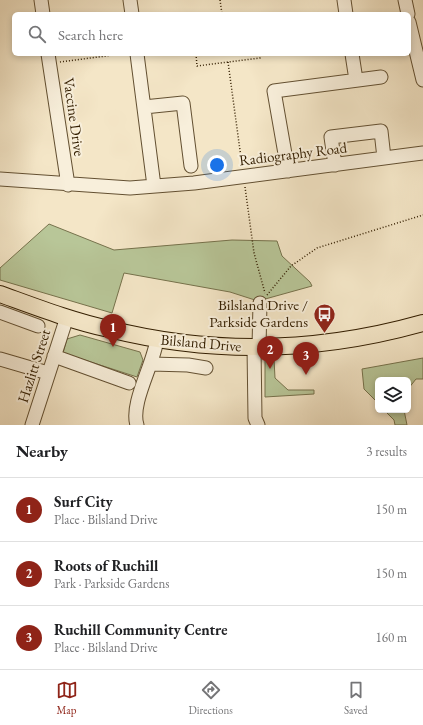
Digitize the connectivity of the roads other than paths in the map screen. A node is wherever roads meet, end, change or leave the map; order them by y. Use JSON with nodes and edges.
{"nodes":[{"id":1,"x":41,"y":0,"type":"edge"},
{"id":2,"x":130,"y":0,"type":"edge"},
{"id":3,"x":344,"y":0,"type":"edge"},
{"id":4,"x":406,"y":0,"type":"edge"},
{"id":5,"x":43,"y":12,"type":"edge"},
{"id":6,"x":132,"y":12,"type":"edge"},
{"id":7,"x":346,"y":12,"type":"edge"},
{"id":8,"x":408,"y":12,"type":"edge"},
{"id":9,"x":411,"y":30,"type":"edge"},
{"id":10,"x":137,"y":56,"type":"edge"},
{"id":11,"x":352,"y":56,"type":"edge"},
{"id":12,"x":49,"y":59,"type":"edge"},
{"id":13,"x":381,"y":77,"type":"dead end"},
{"id":14,"x":356,"y":80,"type":"junction"},
{"id":15,"x":423,"y":80,"type":"edge"},
{"id":16,"x":144,"y":107,"type":"junction"},
{"id":17,"x":423,"y":153,"type":"edge"},
{"id":18,"x":384,"y":158,"type":"junction"},
{"id":19,"x":335,"y":165,"type":"junction"},
{"id":20,"x":191,"y":166,"type":"dead end"},
{"id":21,"x":288,"y":171,"type":"junction"},
{"id":22,"x":0,"y":180,"type":"edge"},
{"id":23,"x":68,"y":185,"type":"junction"},
{"id":24,"x":154,"y":186,"type":"junction"},
{"id":25,"x":2,"y":298,"type":"edge"},
{"id":26,"x":263,"y":300,"type":"road end"},
{"id":27,"x":0,"y":312,"type":"edge"},
{"id":28,"x":67,"y":317,"type":"junction"},
{"id":29,"x":423,"y":323,"type":"edge"},
{"id":30,"x":38,"y":326,"type":"dead end"},
{"id":31,"x":157,"y":339,"type":"junction"},
{"id":32,"x":256,"y":347,"type":"junction"},
{"id":33,"x":54,"y":356,"type":"junction"},
{"id":34,"x":0,"y":359,"type":"edge"},
{"id":35,"x":151,"y":364,"type":"junction"},
{"id":36,"x":206,"y":368,"type":"dead end"},
{"id":37,"x":48,"y":373,"type":"junction"},
{"id":38,"x":129,"y":383,"type":"dead end"},
{"id":39,"x":32,"y":425,"type":"edge"},
{"id":40,"x":137,"y":425,"type":"edge"},
{"id":41,"x":258,"y":425,"type":"edge"}],
"edges":[{"from":1,"to":5,"type":"street"},
{"from":2,"to":6,"type":"street"},
{"from":3,"to":7,"type":"street"},
{"from":4,"to":8,"type":"street"},
{"from":9,"to":15,"type":"street"},
{"from":10,"to":16,"type":"street"},
{"from":11,"to":14,"type":"street"},
{"from":12,"to":23,"type":"street","name":"Vaccine Drive"},
{"from":13,"to":14,"type":"street"},
{"from":14,"to":21,"type":"street"},
{"from":16,"to":20,"type":"street"},
{"from":16,"to":24,"type":"street"},
{"from":17,"to":18,"type":"street","name":"Radiography Road"},
{"from":18,"to":19,"type":"street","name":"Radiography Road"},
{"from":18,"to":19,"type":"street"},
{"from":19,"to":21,"type":"street","name":"Radiography Road"},
{"from":21,"to":24,"type":"street","name":"Radiography Road"},
{"from":22,"to":23,"type":"street","name":"Radiography Road"},
{"from":23,"to":24,"type":"street","name":"Radiography Road"},
{"from":25,"to":28,"type":"main road","name":"Bilsland Drive"},
{"from":26,"to":32,"type":"street"},
{"from":27,"to":30,"type":"street"},
{"from":28,"to":31,"type":"main road","name":"Bilsland Drive"},
{"from":28,"to":33,"type":"street","name":"Hazlitt Street"},
{"from":29,"to":32,"type":"main road","name":"Bilsland Drive"},
{"from":31,"to":32,"type":"main road","name":"Bilsland Drive"},
{"from":31,"to":35,"type":"street"},
{"from":32,"to":41,"type":"street"},
{"from":33,"to":37,"type":"street","name":"Hazlitt Street"},
{"from":33,"to":38,"type":"street"},
{"from":34,"to":37,"type":"street"},
{"from":35,"to":36,"type":"street"},
{"from":35,"to":40,"type":"street"},
{"from":37,"to":39,"type":"street","name":"Hazlitt Street"}]}
